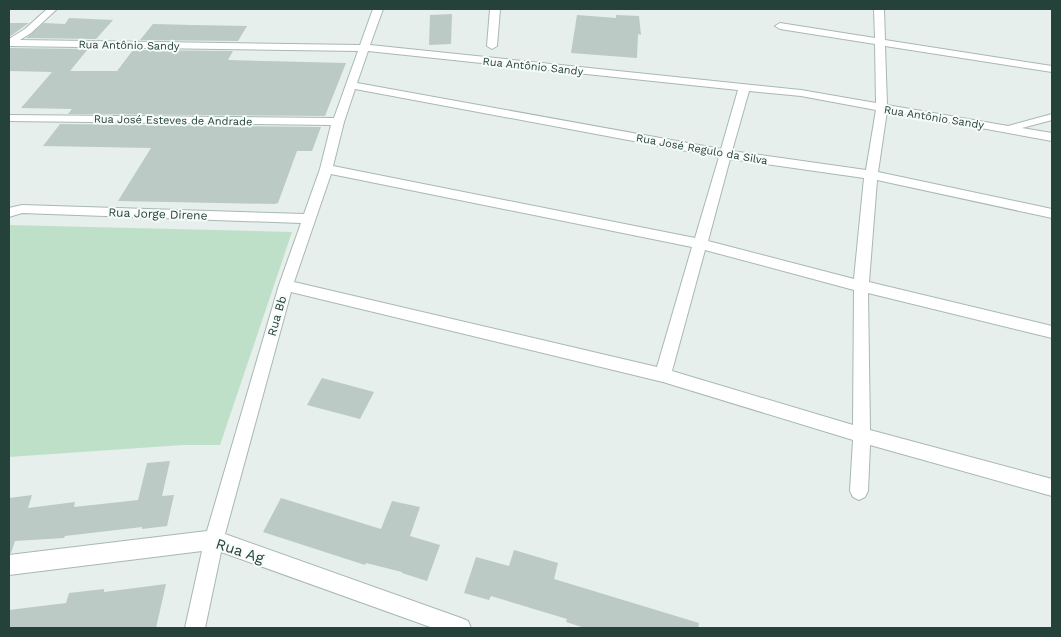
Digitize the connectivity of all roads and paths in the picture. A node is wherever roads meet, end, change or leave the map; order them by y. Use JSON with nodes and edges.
{"nodes":[{"id":1,"x":52,"y":9,"type":"edge"},
{"id":2,"x":378,"y":9,"type":"edge"},
{"id":3,"x":495,"y":9,"type":"edge"},
{"id":4,"x":879,"y":9,"type":"edge"},
{"id":5,"x":780,"y":26,"type":"dead end"},
{"id":6,"x":9,"y":43,"type":"edge"},
{"id":7,"x":880,"y":43,"type":"junction"},
{"id":8,"x":492,"y":46,"type":"dead end"},
{"id":9,"x":365,"y":48,"type":"junction"},
{"id":10,"x":1052,"y":69,"type":"edge"},
{"id":11,"x":351,"y":85,"type":"junction"},
{"id":12,"x":744,"y":88,"type":"junction"},
{"id":13,"x":882,"y":108,"type":"junction"},
{"id":14,"x":1052,"y":117,"type":"edge"},
{"id":15,"x":9,"y":118,"type":"edge"},
{"id":16,"x":338,"y":122,"type":"junction"},
{"id":17,"x":1007,"y":129,"type":"junction"},
{"id":18,"x":1052,"y":136,"type":"edge"},
{"id":19,"x":725,"y":154,"type":"junction"},
{"id":20,"x":326,"y":169,"type":"junction"},
{"id":21,"x":871,"y":176,"type":"junction"},
{"id":22,"x":9,"y":212,"type":"edge"},
{"id":23,"x":1052,"y":214,"type":"edge"},
{"id":24,"x":308,"y":219,"type":"junction"},
{"id":25,"x":701,"y":244,"type":"junction"},
{"id":26,"x":286,"y":285,"type":"junction"},
{"id":27,"x":861,"y":286,"type":"junction"},
{"id":28,"x":1052,"y":332,"type":"edge"},
{"id":29,"x":664,"y":376,"type":"junction"},
{"id":30,"x":862,"y":436,"type":"junction"},
{"id":31,"x":1052,"y":488,"type":"edge"},
{"id":32,"x":860,"y":491,"type":"dead end"},
{"id":33,"x":214,"y":540,"type":"junction"},
{"id":34,"x":9,"y":565,"type":"edge"},
{"id":35,"x":195,"y":628,"type":"edge"},
{"id":36,"x":458,"y":628,"type":"edge"}],
"edges":[{"from":1,"to":6,"type":"street"},
{"from":2,"to":9,"type":"street","name":"Rua Bb"},
{"from":3,"to":8,"type":"street"},
{"from":4,"to":7,"type":"street"},
{"from":5,"to":7,"type":"street"},
{"from":6,"to":9,"type":"street","name":"Rua Antônio Sandy"},
{"from":7,"to":10,"type":"street"},
{"from":7,"to":13,"type":"street"},
{"from":9,"to":11,"type":"street","name":"Rua Bb"},
{"from":9,"to":12,"type":"street","name":"Rua Antônio Sandy"},
{"from":11,"to":16,"type":"street","name":"Rua Bb"},
{"from":11,"to":19,"type":"street","name":"Rua José Regulo da Silva"},
{"from":12,"to":13,"type":"street","name":"Rua Antônio Sandy"},
{"from":12,"to":19,"type":"street"},
{"from":13,"to":17,"type":"street","name":"Rua Antônio Sandy"},
{"from":13,"to":21,"type":"street"},
{"from":14,"to":17,"type":"street"},
{"from":15,"to":16,"type":"street","name":"Rua José Esteves de Andrade"},
{"from":16,"to":20,"type":"street","name":"Rua Bb"},
{"from":17,"to":18,"type":"street","name":"Rua Antônio Sandy"},
{"from":19,"to":21,"type":"street","name":"Rua José Regulo da Silva"},
{"from":19,"to":25,"type":"street"},
{"from":20,"to":24,"type":"street","name":"Rua Bb"},
{"from":20,"to":25,"type":"street"},
{"from":21,"to":23,"type":"street","name":"Rua José Regulo da Silva"},
{"from":21,"to":27,"type":"street"},
{"from":22,"to":24,"type":"street","name":"Rua Jorge Direne"},
{"from":24,"to":26,"type":"street","name":"Rua Bb"},
{"from":25,"to":27,"type":"street"},
{"from":25,"to":29,"type":"street"},
{"from":26,"to":29,"type":"street"},
{"from":26,"to":33,"type":"street","name":"Rua Bb"},
{"from":27,"to":28,"type":"street"},
{"from":27,"to":30,"type":"street"},
{"from":29,"to":30,"type":"street"},
{"from":30,"to":31,"type":"street"},
{"from":30,"to":32,"type":"street"},
{"from":33,"to":34,"type":"street","name":"Rua Ag"},
{"from":33,"to":35,"type":"street","name":"Rua Bb"},
{"from":33,"to":36,"type":"street","name":"Rua Ag"}]}
